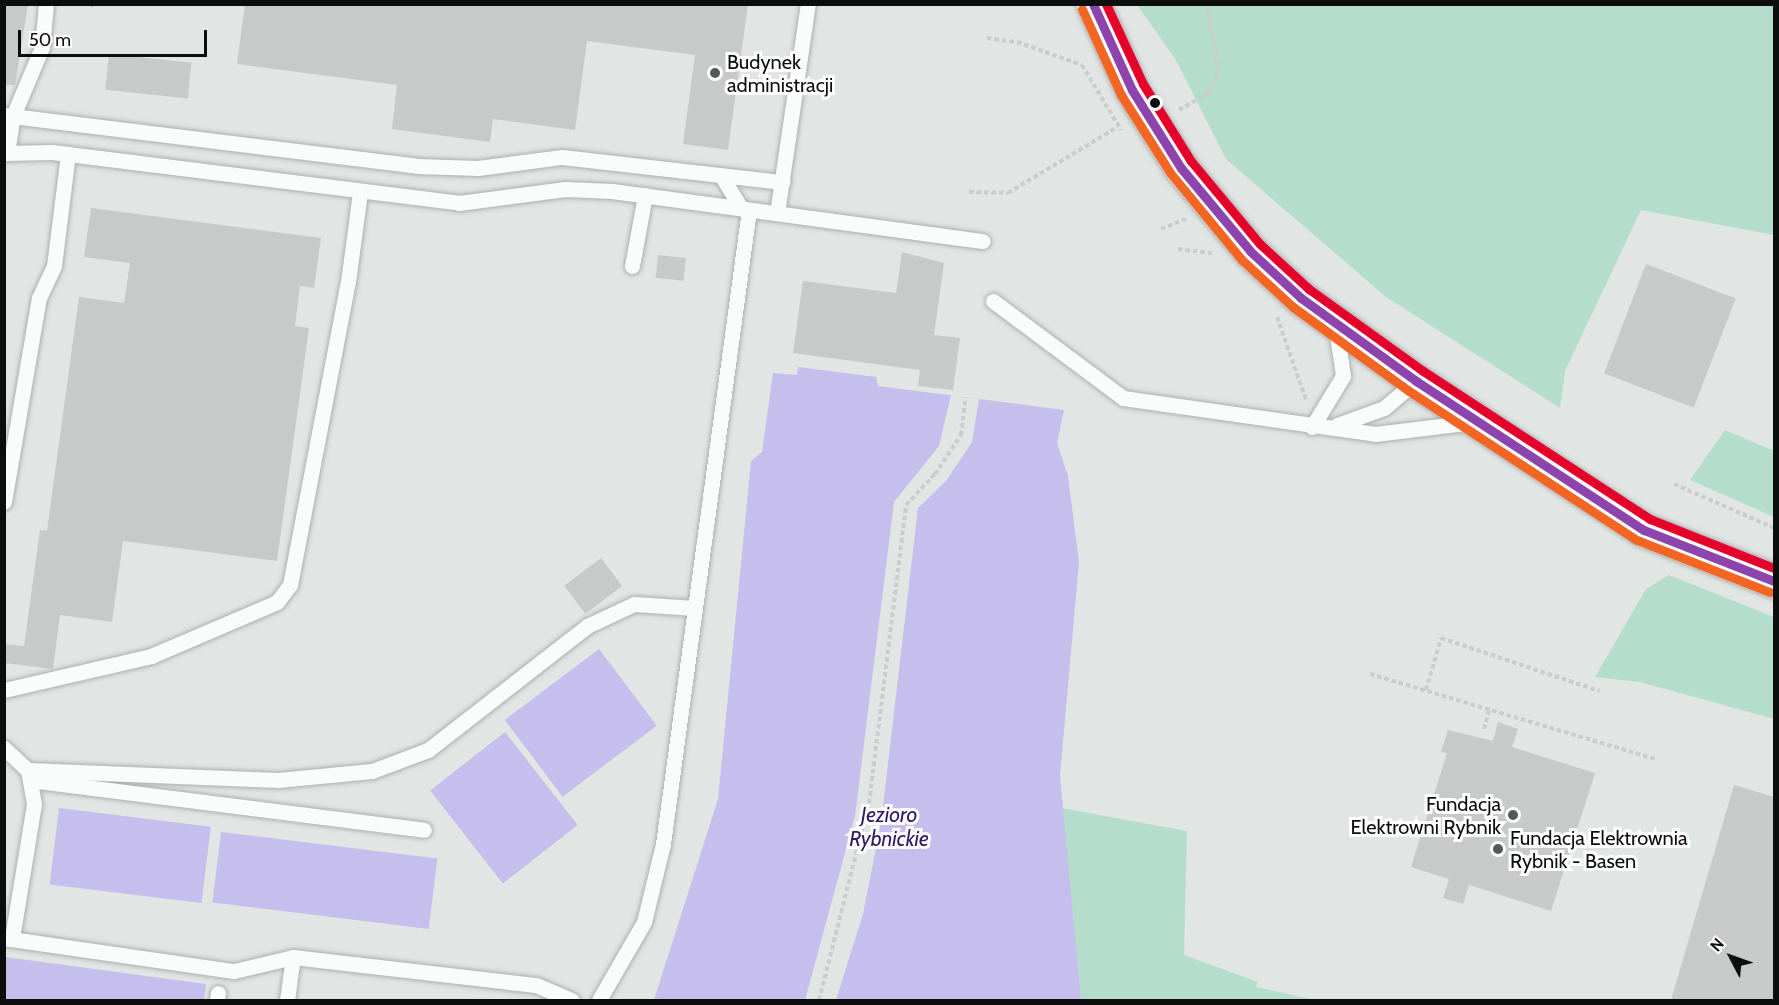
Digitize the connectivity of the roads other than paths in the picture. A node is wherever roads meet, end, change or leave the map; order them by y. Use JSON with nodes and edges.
{"nodes":[{"id":1,"x":46,"y":4,"type":"edge"},
{"id":2,"x":808,"y":4,"type":"edge"},
{"id":3,"x":1093,"y":4,"type":"edge"},
{"id":4,"x":9,"y":116,"type":"edge"},
{"id":5,"x":5,"y":153,"type":"edge"},
{"id":6,"x":68,"y":154,"type":"junction"},
{"id":7,"x":721,"y":175,"type":"junction"},
{"id":8,"x":783,"y":182,"type":"junction"},
{"id":9,"x":360,"y":192,"type":"junction"},
{"id":10,"x":645,"y":195,"type":"junction"},
{"id":11,"x":745,"y":209,"type":"junction"},
{"id":12,"x":777,"y":213,"type":"junction"},
{"id":13,"x":983,"y":241,"type":"dead end"},
{"id":14,"x":632,"y":266,"type":"dead end"},
{"id":15,"x":993,"y":301,"type":"dead end"},
{"id":16,"x":1336,"y":325,"type":"junction"},
{"id":17,"x":1416,"y":381,"type":"junction"},
{"id":18,"x":1476,"y":422,"type":"junction"},
{"id":19,"x":1319,"y":427,"type":"junction"},
{"id":20,"x":4,"y":502,"type":"edge"},
{"id":21,"x":1774,"y":581,"type":"edge"},
{"id":22,"x":695,"y":609,"type":"junction"},
{"id":23,"x":4,"y":690,"type":"edge"},
{"id":24,"x":4,"y":748,"type":"edge"},
{"id":25,"x":29,"y":775,"type":"junction"},
{"id":26,"x":424,"y":830,"type":"dead end"},
{"id":27,"x":8,"y":939,"type":"edge"},
{"id":28,"x":293,"y":957,"type":"junction"},
{"id":29,"x":287,"y":1000,"type":"edge"},
{"id":30,"x":573,"y":1000,"type":"edge"},
{"id":31,"x":599,"y":1000,"type":"edge"}],
"edges":[{"from":1,"to":4,"type":"lane"},
{"from":2,"to":8,"type":"lane"},
{"from":3,"to":16,"type":"street"},
{"from":4,"to":5,"type":"lane"},
{"from":4,"to":7,"type":"lane"},
{"from":5,"to":6,"type":"lane"},
{"from":6,"to":9,"type":"lane"},
{"from":6,"to":20,"type":"lane"},
{"from":7,"to":8,"type":"lane"},
{"from":7,"to":11,"type":"lane"},
{"from":8,"to":12,"type":"lane"},
{"from":9,"to":10,"type":"lane"},
{"from":9,"to":23,"type":"lane"},
{"from":10,"to":11,"type":"lane"},
{"from":10,"to":14,"type":"lane"},
{"from":11,"to":12,"type":"lane"},
{"from":11,"to":22,"type":"lane"},
{"from":12,"to":13,"type":"lane"},
{"from":15,"to":19,"type":"lane"},
{"from":16,"to":17,"type":"street"},
{"from":16,"to":19,"type":"lane"},
{"from":17,"to":18,"type":"street"},
{"from":17,"to":19,"type":"lane"},
{"from":18,"to":19,"type":"lane"},
{"from":18,"to":21,"type":"street"},
{"from":22,"to":25,"type":"lane"},
{"from":22,"to":31,"type":"lane"},
{"from":24,"to":25,"type":"lane"},
{"from":25,"to":26,"type":"lane"},
{"from":25,"to":27,"type":"lane"},
{"from":27,"to":28,"type":"lane"},
{"from":28,"to":29,"type":"lane"},
{"from":28,"to":30,"type":"lane"}]}
